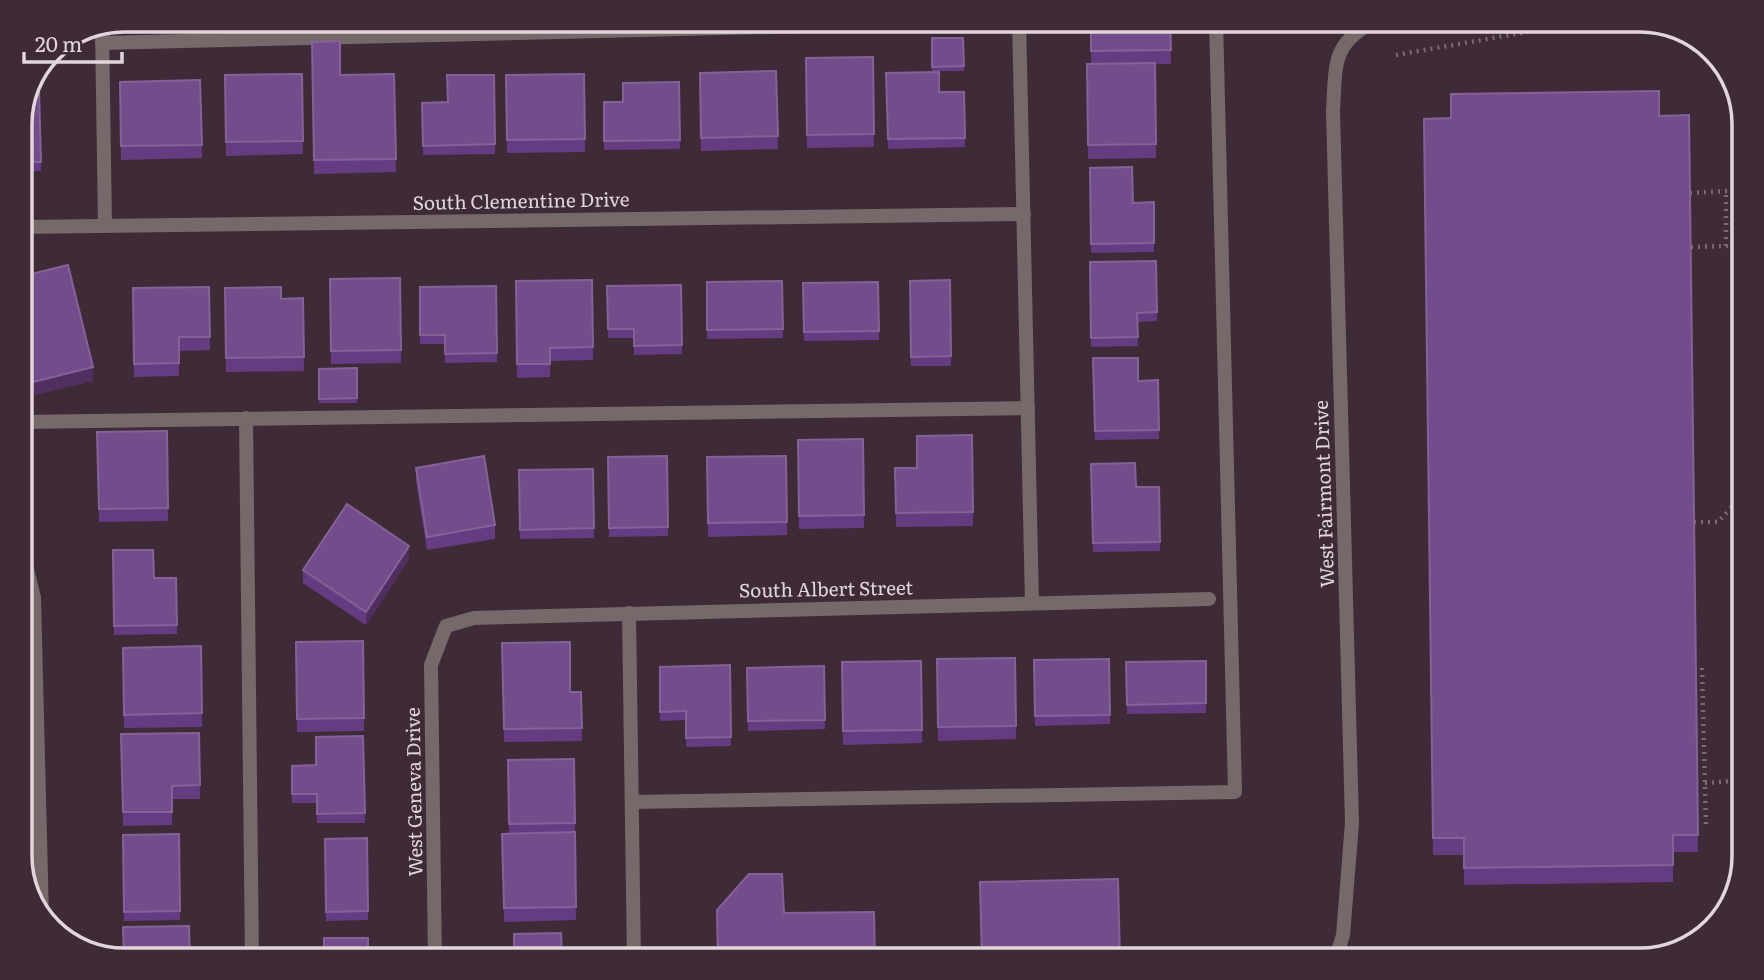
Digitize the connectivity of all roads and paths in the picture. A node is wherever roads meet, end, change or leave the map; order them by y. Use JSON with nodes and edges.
{"nodes":[{"id":1,"x":285,"y":32,"type":"edge"},
{"id":2,"x":1019,"y":32,"type":"edge"},
{"id":3,"x":1216,"y":32,"type":"edge"},
{"id":4,"x":1355,"y":32,"type":"edge"},
{"id":5,"x":1527,"y":32,"type":"edge"},
{"id":6,"x":102,"y":35,"type":"edge"},
{"id":7,"x":1396,"y":55,"type":"dead end"},
{"id":8,"x":1732,"y":191,"type":"edge"},
{"id":9,"x":1726,"y":192,"type":"junction"},
{"id":10,"x":1690,"y":193,"type":"edge"},
{"id":11,"x":1024,"y":214,"type":"junction"},
{"id":12,"x":105,"y":226,"type":"junction"},
{"id":13,"x":32,"y":227,"type":"edge"},
{"id":14,"x":1691,"y":247,"type":"edge"},
{"id":15,"x":1028,"y":408,"type":"junction"},
{"id":16,"x":246,"y":418,"type":"junction"},
{"id":17,"x":32,"y":422,"type":"edge"},
{"id":18,"x":1732,"y":507,"type":"edge"},
{"id":19,"x":1694,"y":523,"type":"edge"},
{"id":20,"x":1209,"y":599,"type":"dead end"},
{"id":21,"x":1032,"y":603,"type":"junction"},
{"id":22,"x":629,"y":614,"type":"junction"},
{"id":23,"x":446,"y":626,"type":"joint"},
{"id":24,"x":1702,"y":668,"type":"dead end"},
{"id":25,"x":32,"y":705,"type":"edge"},
{"id":26,"x":1732,"y":781,"type":"edge"},
{"id":27,"x":1705,"y":783,"type":"junction"},
{"id":28,"x":632,"y":802,"type":"junction"},
{"id":29,"x":1706,"y":827,"type":"dead end"},
{"id":30,"x":41,"y":897,"type":"edge"},
{"id":31,"x":252,"y":948,"type":"edge"},
{"id":32,"x":435,"y":948,"type":"edge"},
{"id":33,"x":634,"y":948,"type":"edge"},
{"id":34,"x":1339,"y":948,"type":"edge"}],
"edges":[{"from":1,"to":6,"type":"street"},
{"from":2,"to":11,"type":"street"},
{"from":3,"to":28,"type":"street"},
{"from":4,"to":34,"type":"street","name":"West Fairmont Drive"},
{"from":5,"to":7,"type":"path"},
{"from":6,"to":12,"type":"street"},
{"from":8,"to":9,"type":"path"},
{"from":9,"to":10,"type":"path"},
{"from":9,"to":14,"type":"path"},
{"from":11,"to":12,"type":"street","name":"South Clementine Drive"},
{"from":11,"to":15,"type":"street"},
{"from":12,"to":13,"type":"street","name":"South Clementine Drive"},
{"from":15,"to":16,"type":"street"},
{"from":15,"to":21,"type":"street"},
{"from":16,"to":17,"type":"street"},
{"from":16,"to":31,"type":"street"},
{"from":18,"to":19,"type":"path"},
{"from":20,"to":21,"type":"street","name":"South Albert Street"},
{"from":21,"to":22,"type":"street","name":"South Albert Street"},
{"from":22,"to":23,"type":"street","name":"South Albert Street"},
{"from":22,"to":28,"type":"street"},
{"from":23,"to":32,"type":"street","name":"West Geneva Drive"},
{"from":24,"to":27,"type":"path"},
{"from":25,"to":30,"type":"street"},
{"from":26,"to":27,"type":"path"},
{"from":27,"to":29,"type":"path"},
{"from":28,"to":33,"type":"street"}]}
